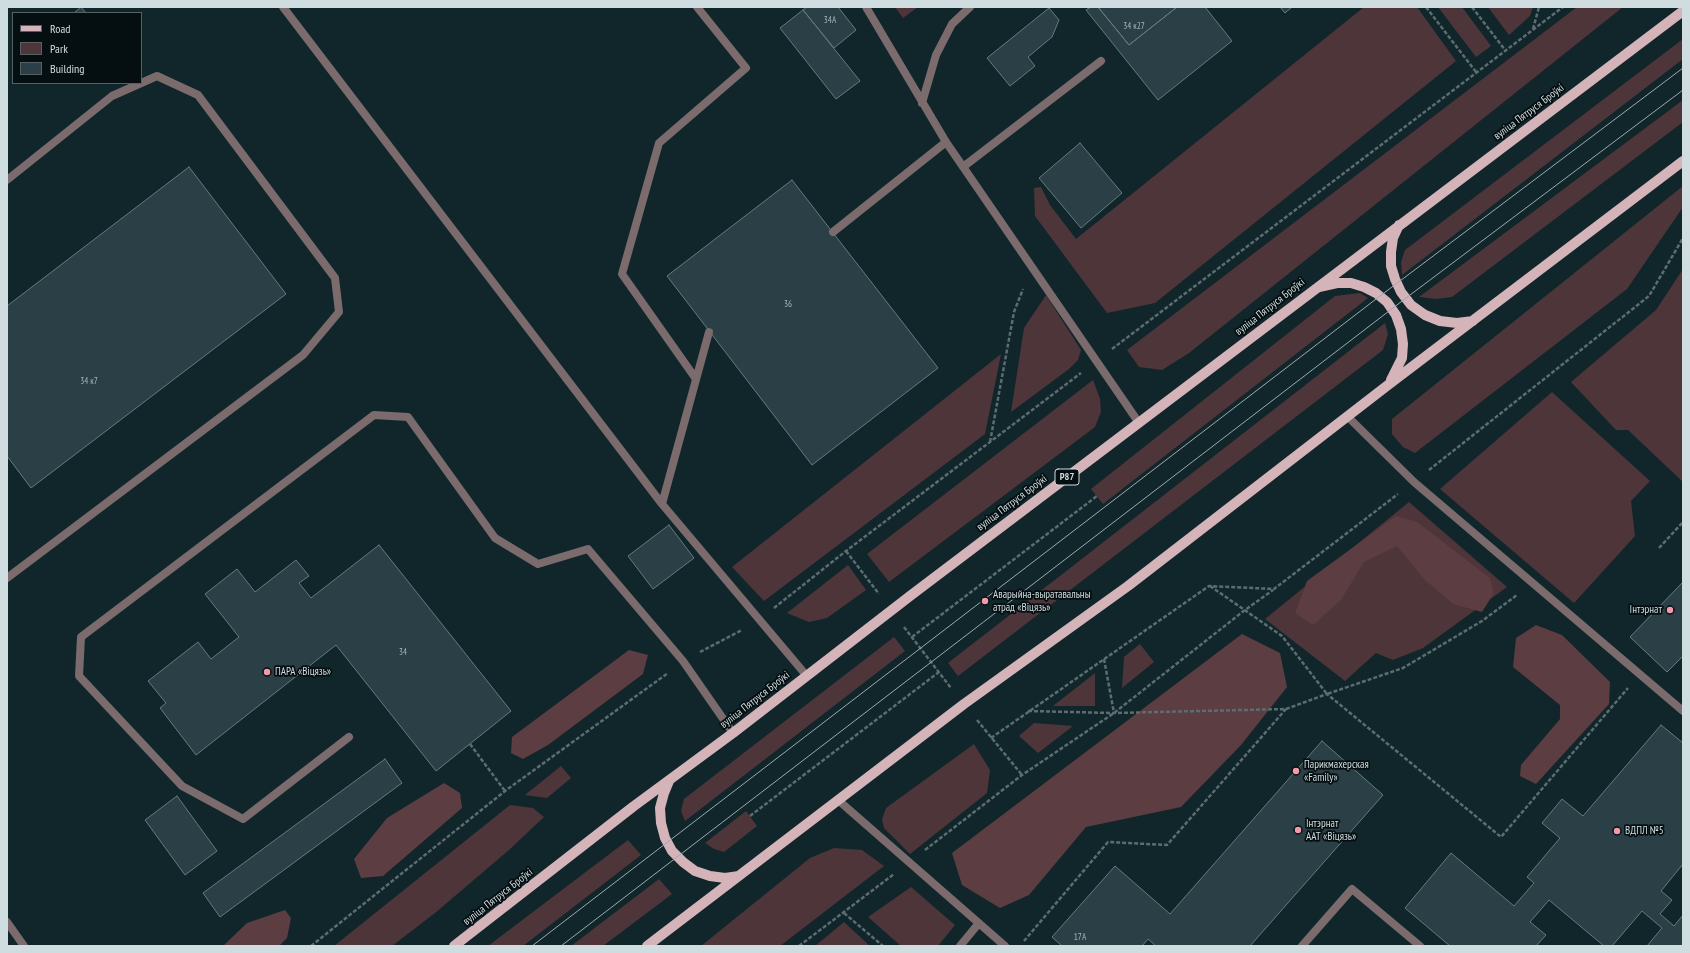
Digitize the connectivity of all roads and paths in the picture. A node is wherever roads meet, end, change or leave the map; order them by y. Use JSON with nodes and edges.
{"nodes":[{"id":1,"x":283,"y":7,"type":"edge"},
{"id":2,"x":697,"y":7,"type":"edge"},
{"id":3,"x":866,"y":7,"type":"edge"},
{"id":4,"x":970,"y":7,"type":"edge"},
{"id":5,"x":1426,"y":7,"type":"edge"},
{"id":6,"x":1472,"y":7,"type":"edge"},
{"id":7,"x":1540,"y":7,"type":"edge"},
{"id":8,"x":1563,"y":7,"type":"edge"},
{"id":9,"x":1683,"y":11,"type":"edge"},
{"id":10,"x":1533,"y":29,"type":"junction"},
{"id":11,"x":1506,"y":50,"type":"junction"},
{"id":12,"x":1101,"y":62,"type":"dead end"},
{"id":13,"x":1476,"y":72,"type":"junction"},
{"id":14,"x":142,"y":83,"type":"edge"},
{"id":15,"x":139,"y":84,"type":"edge"},
{"id":16,"x":922,"y":103,"type":"junction"},
{"id":17,"x":946,"y":142,"type":"junction"},
{"id":18,"x":1683,"y":161,"type":"edge"},
{"id":19,"x":963,"y":167,"type":"junction"},
{"id":20,"x":7,"y":180,"type":"edge"},
{"id":21,"x":1399,"y":225,"type":"junction"},
{"id":22,"x":833,"y":232,"type":"dead end"},
{"id":23,"x":1683,"y":238,"type":"edge"},
{"id":24,"x":1032,"y":266,"type":"junction"},
{"id":25,"x":1310,"y":292,"type":"junction"},
{"id":26,"x":1473,"y":321,"type":"junction"},
{"id":27,"x":709,"y":332,"type":"dead end"},
{"id":28,"x":1097,"y":361,"type":"junction"},
{"id":29,"x":696,"y":379,"type":"junction"},
{"id":30,"x":1388,"y":385,"type":"junction"},
{"id":31,"x":1347,"y":416,"type":"junction"},
{"id":32,"x":1139,"y":423,"type":"junction"},
{"id":33,"x":990,"y":442,"type":"junction"},
{"id":34,"x":1414,"y":482,"type":"junction"},
{"id":35,"x":1097,"y":496,"type":"dead end"},
{"id":36,"x":662,"y":504,"type":"junction"},
{"id":37,"x":1683,"y":522,"type":"edge"},
{"id":38,"x":1659,"y":548,"type":"dead end"},
{"id":39,"x":846,"y":551,"type":"junction"},
{"id":40,"x":7,"y":578,"type":"edge"},
{"id":41,"x":1533,"y":582,"type":"junction"},
{"id":42,"x":1209,"y":586,"type":"junction"},
{"id":43,"x":1274,"y":590,"type":"junction"},
{"id":44,"x":891,"y":610,"type":"junction"},
{"id":45,"x":1245,"y":610,"type":"junction"},
{"id":46,"x":760,"y":620,"type":"junction"},
{"id":47,"x":912,"y":637,"type":"junction"},
{"id":48,"x":1104,"y":659,"type":"junction"},
{"id":49,"x":683,"y":661,"type":"junction"},
{"id":50,"x":939,"y":672,"type":"junction"},
{"id":51,"x":806,"y":675,"type":"junction"},
{"id":52,"x":1639,"y":675,"type":"junction"},
{"id":53,"x":1327,"y":694,"type":"junction"},
{"id":54,"x":964,"y":704,"type":"junction"},
{"id":55,"x":1286,"y":709,"type":"junction"},
{"id":56,"x":1028,"y":711,"type":"junction"},
{"id":57,"x":1683,"y":711,"type":"edge"},
{"id":58,"x":1114,"y":713,"type":"junction"},
{"id":59,"x":733,"y":733,"type":"junction"},
{"id":60,"x":349,"y":737,"type":"dead end"},
{"id":61,"x":991,"y":738,"type":"junction"},
{"id":62,"x":470,"y":744,"type":"dead end"},
{"id":63,"x":1022,"y":775,"type":"junction"},
{"id":64,"x":670,"y":779,"type":"junction"},
{"id":65,"x":505,"y":791,"type":"junction"},
{"id":66,"x":838,"y":800,"type":"junction"},
{"id":67,"x":750,"y":816,"type":"dead end"},
{"id":68,"x":909,"y":862,"type":"junction"},
{"id":69,"x":740,"y":876,"type":"junction"},
{"id":70,"x":844,"y":913,"type":"junction"},
{"id":71,"x":7,"y":922,"type":"edge"},
{"id":72,"x":979,"y":923,"type":"junction"},
{"id":73,"x":24,"y":946,"type":"edge"},
{"id":74,"x":311,"y":946,"type":"edge"},
{"id":75,"x":454,"y":946,"type":"edge"},
{"id":76,"x":647,"y":946,"type":"edge"},
{"id":77,"x":799,"y":946,"type":"edge"},
{"id":78,"x":883,"y":946,"type":"edge"},
{"id":79,"x":960,"y":946,"type":"edge"},
{"id":80,"x":1005,"y":946,"type":"edge"},
{"id":81,"x":1019,"y":946,"type":"edge"},
{"id":82,"x":1302,"y":946,"type":"edge"},
{"id":83,"x":1420,"y":946,"type":"edge"}],
"edges":[{"from":1,"to":36,"type":"lane"},
{"from":2,"to":29,"type":"lane"},
{"from":3,"to":16,"type":"lane"},
{"from":4,"to":16,"type":"lane"},
{"from":5,"to":13,"type":"path"},
{"from":6,"to":11,"type":"path"},
{"from":7,"to":10,"type":"path"},
{"from":8,"to":10,"type":"path"},
{"from":9,"to":21,"type":"main road","name":"вуліца Пятруся Броўкі","number":"Р87"},
{"from":10,"to":11,"type":"path"},
{"from":11,"to":13,"type":"path"},
{"from":12,"to":19,"type":"lane"},
{"from":13,"to":28,"type":"path"},
{"from":14,"to":40,"type":"lane"},
{"from":15,"to":20,"type":"lane"},
{"from":16,"to":17,"type":"lane"},
{"from":17,"to":19,"type":"lane"},
{"from":17,"to":22,"type":"lane"},
{"from":18,"to":26,"type":"main road"},
{"from":19,"to":24,"type":"lane"},
{"from":21,"to":25,"type":"main road","name":"вуліца Пятруся Броўкі","number":"Р87"},
{"from":21,"to":26,"type":"main road"},
{"from":23,"to":34,"type":"path"},
{"from":24,"to":28,"type":"lane"},
{"from":24,"to":33,"type":"path"},
{"from":25,"to":30,"type":"main road"},
{"from":25,"to":32,"type":"main road","name":"вуліца Пятруся Броўкі","number":"Р87"},
{"from":26,"to":30,"type":"main road"},
{"from":27,"to":29,"type":"lane"},
{"from":28,"to":32,"type":"lane"},
{"from":28,"to":33,"type":"path"},
{"from":29,"to":36,"type":"lane"},
{"from":30,"to":31,"type":"main road"},
{"from":31,"to":34,"type":"lane"},
{"from":31,"to":54,"type":"main road"},
{"from":32,"to":44,"type":"main road","name":"вуліца Пятруся Броўкі","number":"Р87"},
{"from":33,"to":39,"type":"path"},
{"from":34,"to":41,"type":"lane"},
{"from":34,"to":43,"type":"path"},
{"from":35,"to":47,"type":"path"},
{"from":36,"to":46,"type":"lane"},
{"from":37,"to":38,"type":"path"},
{"from":39,"to":44,"type":"path"},
{"from":39,"to":46,"type":"path"},
{"from":41,"to":52,"type":"lane"},
{"from":41,"to":53,"type":"path"},
{"from":42,"to":43,"type":"path"},
{"from":42,"to":45,"type":"path"},
{"from":42,"to":48,"type":"path"},
{"from":43,"to":45,"type":"path"},
{"from":44,"to":47,"type":"path"},
{"from":44,"to":51,"type":"main road","name":"вуліца Пятруся Броўкі","number":"Р87"},
{"from":45,"to":53,"type":"path"},
{"from":45,"to":58,"type":"path"},
{"from":46,"to":49,"type":"path"},
{"from":46,"to":51,"type":"lane"},
{"from":47,"to":50,"type":"path"},
{"from":48,"to":56,"type":"path"},
{"from":48,"to":58,"type":"path"},
{"from":49,"to":59,"type":"lane"},
{"from":49,"to":60,"type":"lane"},
{"from":49,"to":65,"type":"path"},
{"from":50,"to":54,"type":"path"},
{"from":50,"to":67,"type":"path"},
{"from":51,"to":59,"type":"main road","name":"вуліца Пятруся Броўкі","number":"Р87"},
{"from":52,"to":53,"type":"path"},
{"from":52,"to":57,"type":"lane"},
{"from":53,"to":55,"type":"path"},
{"from":54,"to":61,"type":"path"},
{"from":54,"to":66,"type":"main road"},
{"from":55,"to":58,"type":"path"},
{"from":55,"to":81,"type":"path"},
{"from":56,"to":58,"type":"path"},
{"from":56,"to":61,"type":"path"},
{"from":58,"to":63,"type":"path"},
{"from":59,"to":64,"type":"main road","name":"вуліца Пятруся Броўкі","number":"Р87"},
{"from":61,"to":63,"type":"path"},
{"from":62,"to":65,"type":"path"},
{"from":63,"to":68,"type":"path"},
{"from":64,"to":69,"type":"main road"},
{"from":64,"to":75,"type":"main road","name":"вуліца Пятруся Броўкі","number":"Р87"},
{"from":65,"to":74,"type":"path"},
{"from":66,"to":68,"type":"lane"},
{"from":66,"to":69,"type":"main road"},
{"from":68,"to":70,"type":"path"},
{"from":68,"to":72,"type":"lane"},
{"from":69,"to":76,"type":"main road"},
{"from":70,"to":77,"type":"path"},
{"from":70,"to":78,"type":"path"},
{"from":71,"to":73,"type":"lane"},
{"from":72,"to":79,"type":"lane"},
{"from":72,"to":80,"type":"lane"},
{"from":82,"to":83,"type":"lane"}]}
